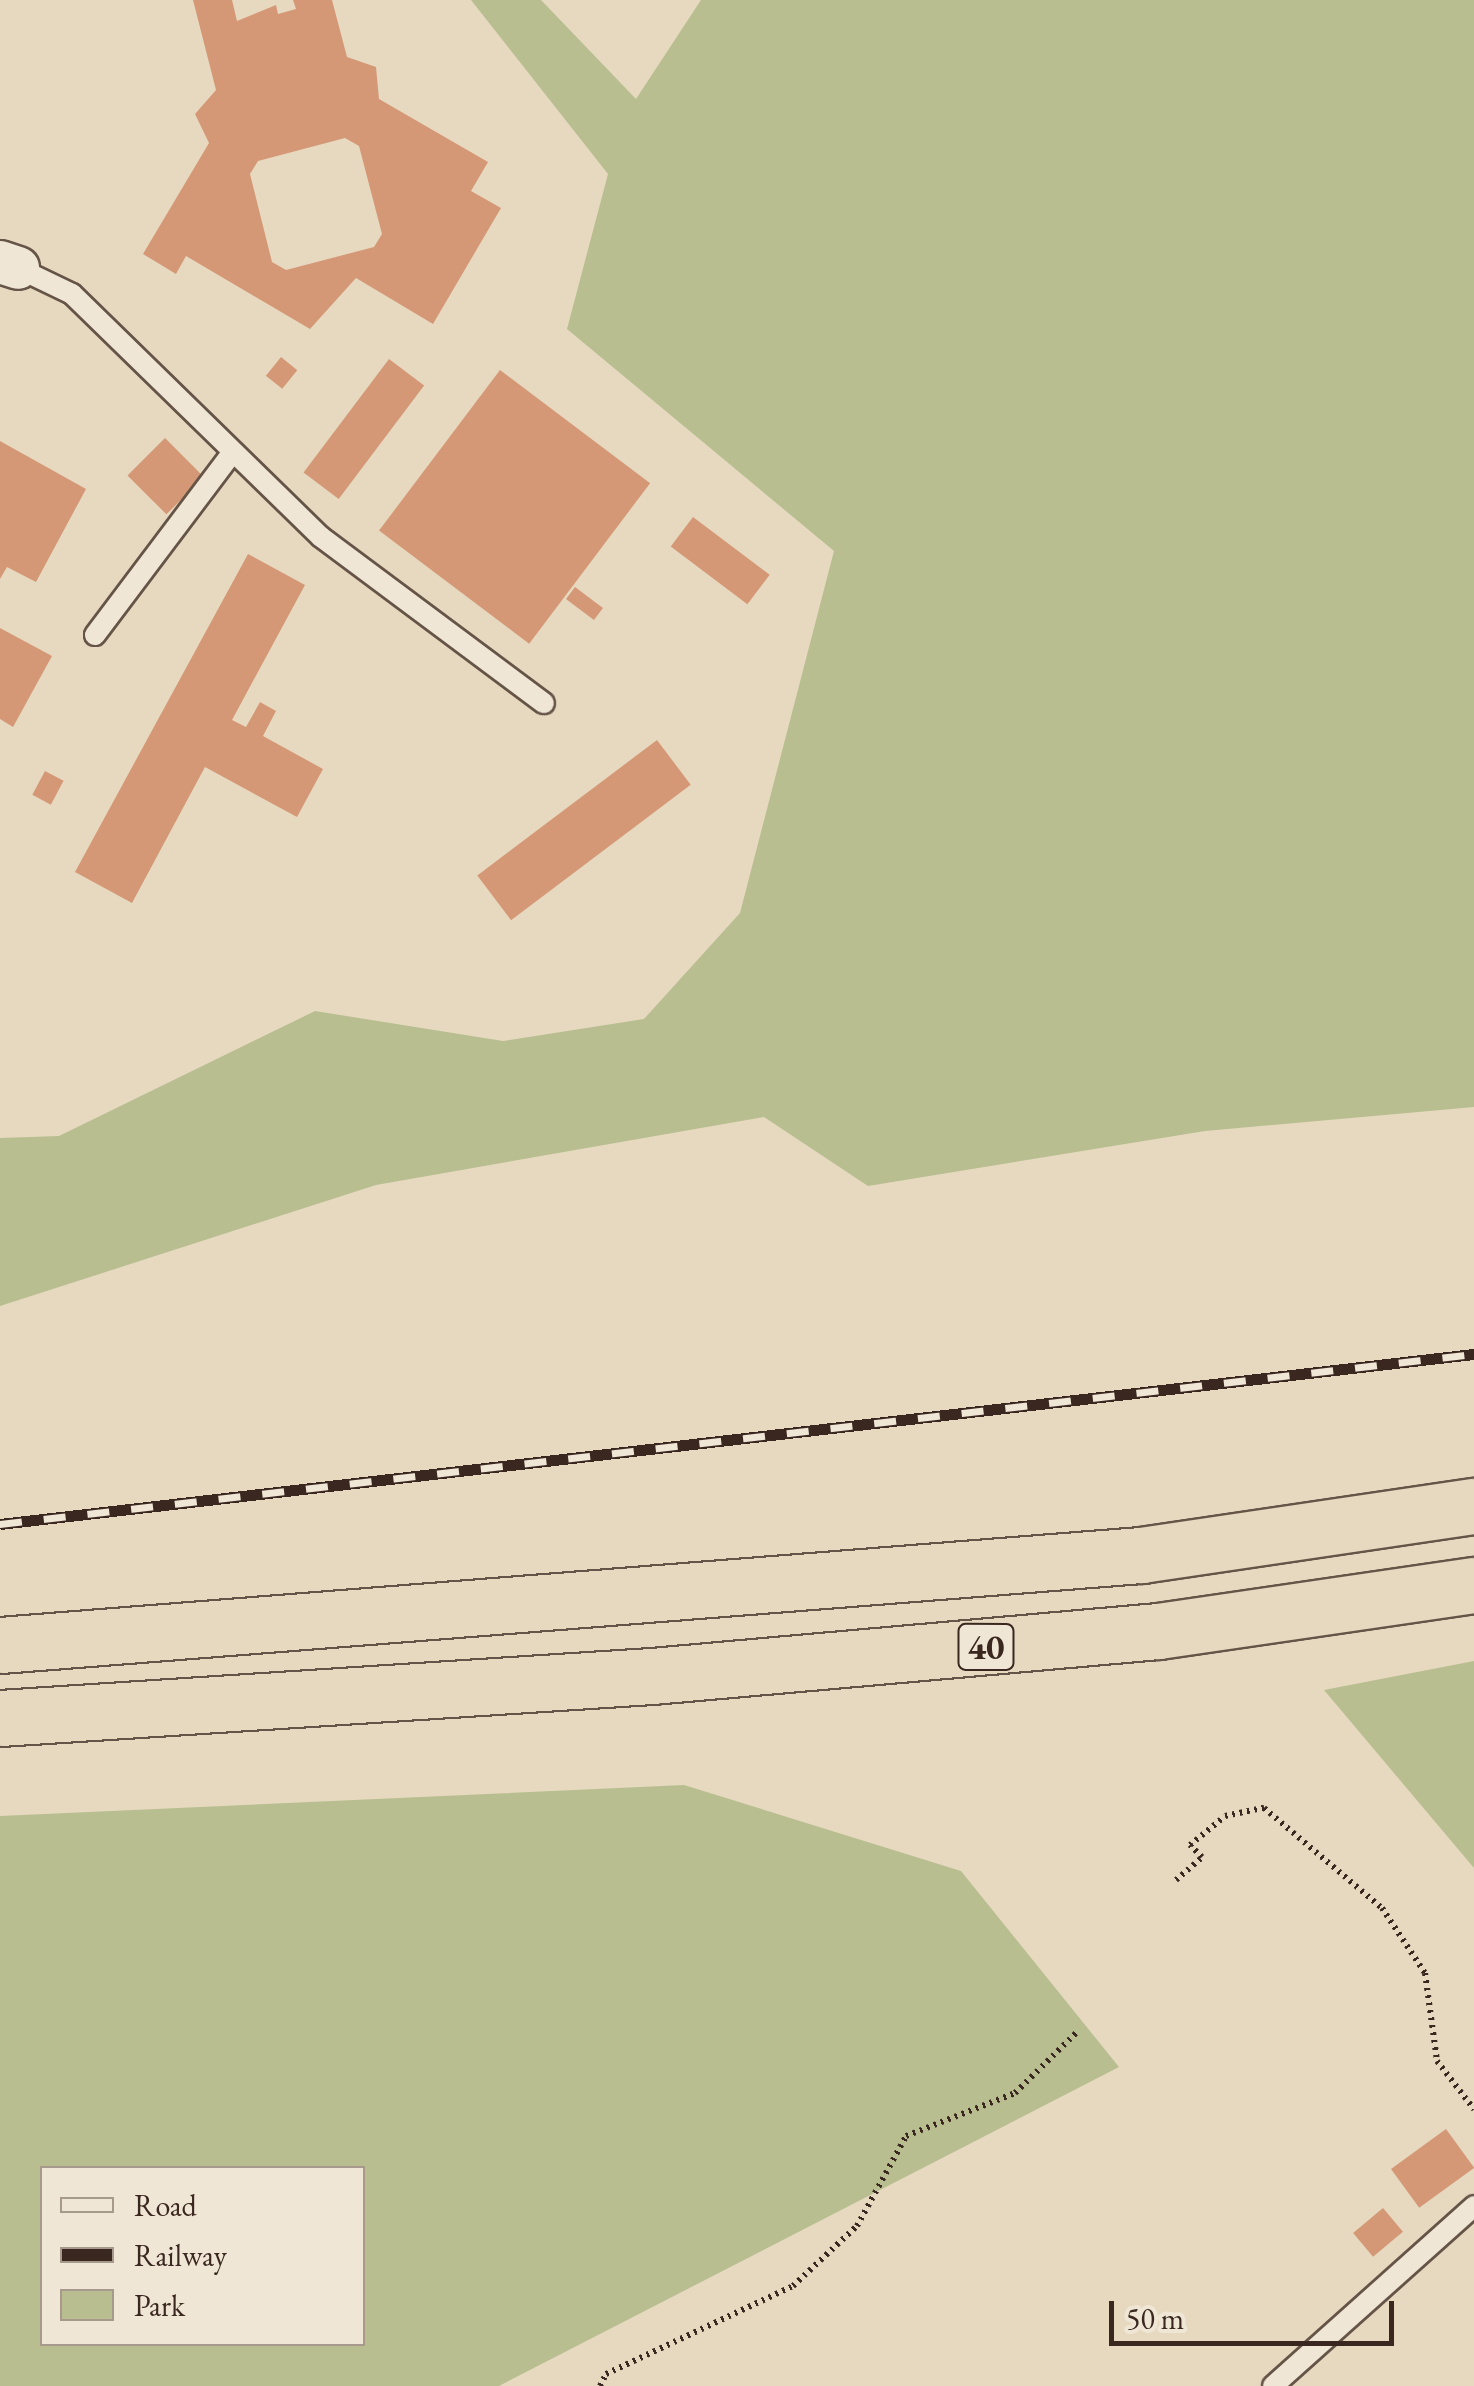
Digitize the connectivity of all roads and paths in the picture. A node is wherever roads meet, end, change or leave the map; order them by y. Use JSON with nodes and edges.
{"nodes":[{"id":1,"x":9,"y":265,"type":"edge"},
{"id":2,"x":230,"y":456,"type":"junction"},
{"id":3,"x":95,"y":635,"type":"dead end"},
{"id":4,"x":544,"y":703,"type":"dead end"},
{"id":5,"x":1474,"y":1506,"type":"edge"},
{"id":6,"x":1474,"y":1585,"type":"edge"},
{"id":7,"x":0,"y":1644,"type":"edge"},
{"id":8,"x":0,"y":1718,"type":"edge"},
{"id":9,"x":1176,"y":1880,"type":"dead end"},
{"id":10,"x":1076,"y":2033,"type":"dead end"},
{"id":11,"x":1474,"y":2109,"type":"edge"},
{"id":12,"x":1474,"y":2206,"type":"edge"},
{"id":13,"x":600,"y":2386,"type":"edge"},
{"id":14,"x":1274,"y":2386,"type":"edge"}],
"edges":[{"from":1,"to":2,"type":"lane"},
{"from":2,"to":3,"type":"lane"},
{"from":2,"to":4,"type":"lane"},
{"from":5,"to":7,"type":"highway","number":"40"},
{"from":6,"to":8,"type":"highway","number":"40"},
{"from":9,"to":11,"type":"path"},
{"from":10,"to":13,"type":"path"},
{"from":12,"to":14,"type":"lane"}]}
